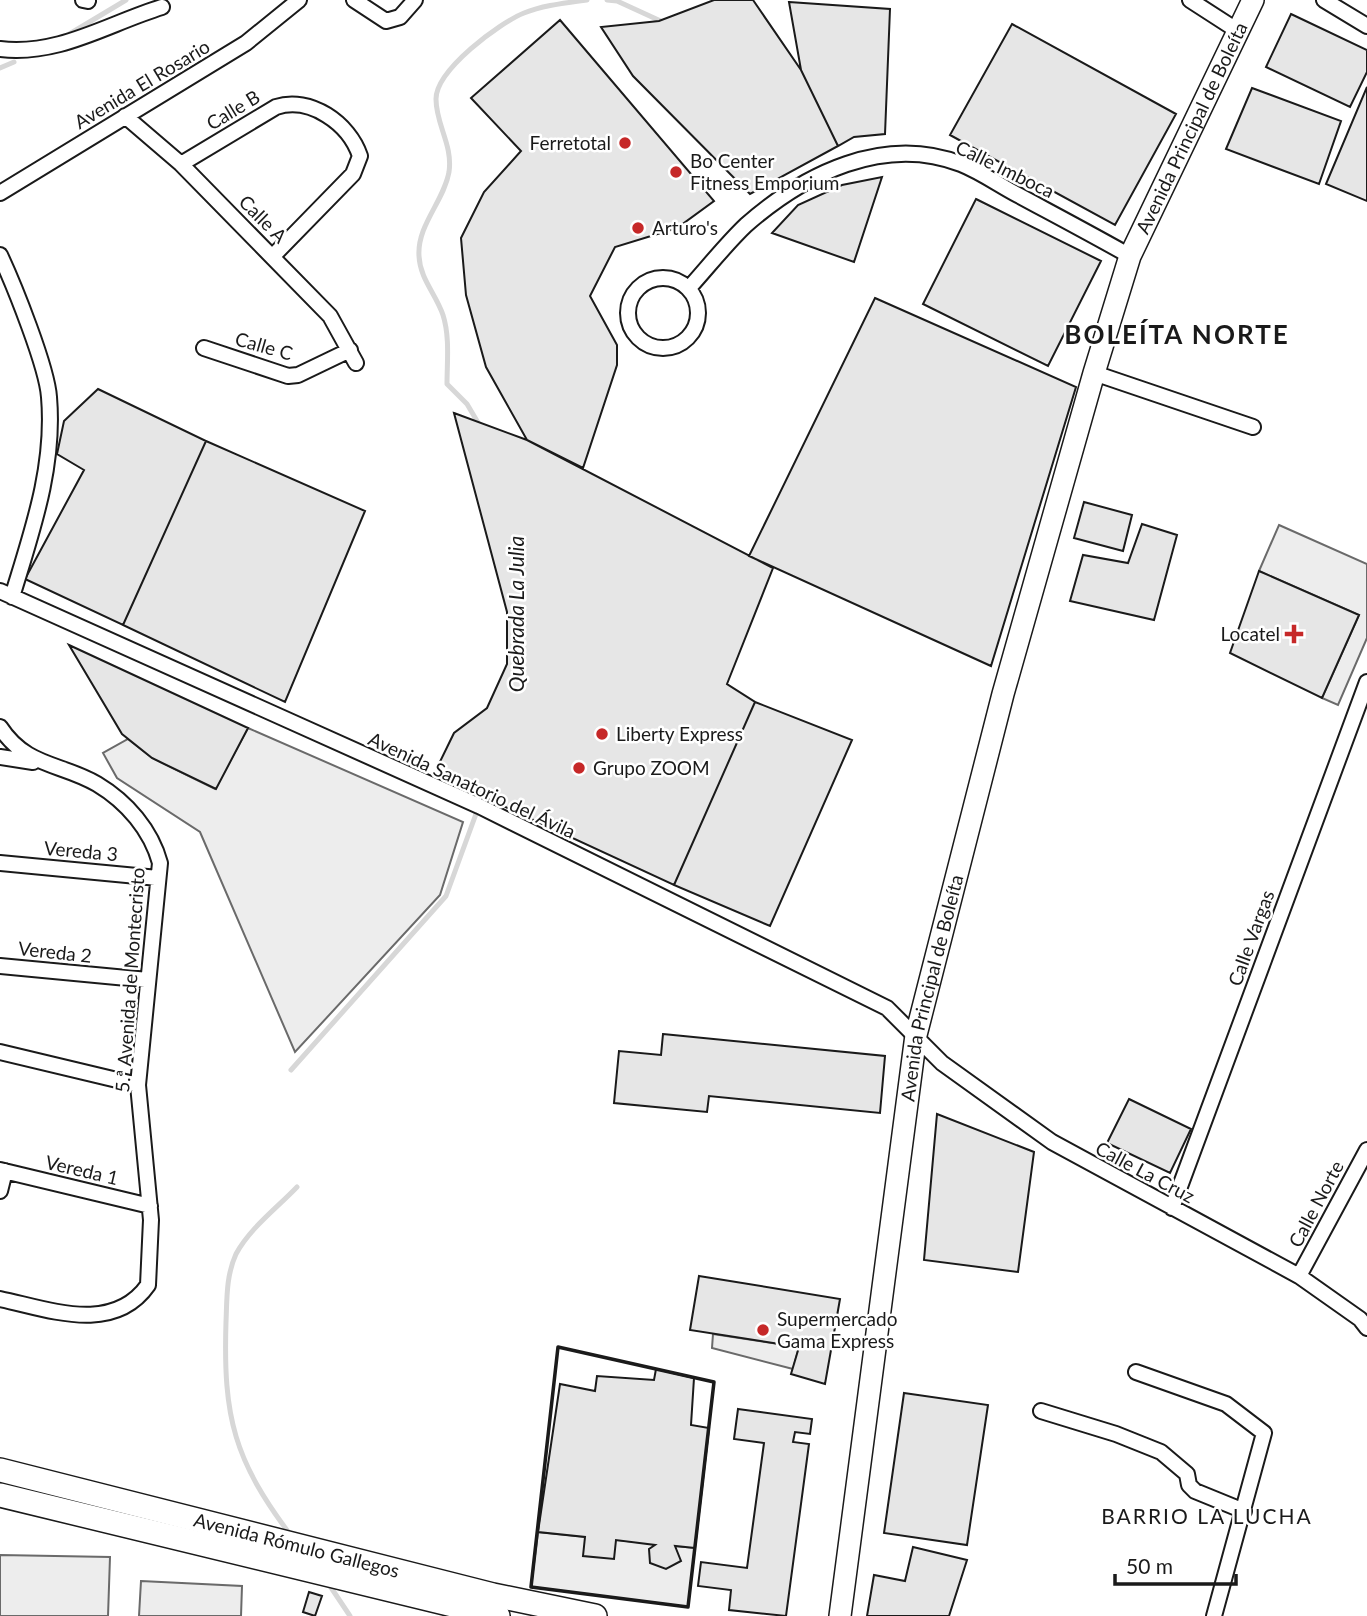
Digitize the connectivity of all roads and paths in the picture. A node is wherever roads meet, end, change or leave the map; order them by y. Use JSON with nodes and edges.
{"nodes":[{"id":1,"x":299,"y":0,"type":"edge"},
{"id":2,"x":354,"y":0,"type":"edge"},
{"id":3,"x":415,"y":0,"type":"edge"},
{"id":4,"x":1190,"y":0,"type":"edge"},
{"id":5,"x":1253,"y":0,"type":"edge"},
{"id":6,"x":1324,"y":0,"type":"edge"},
{"id":7,"x":162,"y":7,"type":"dead end"},
{"id":8,"x":1367,"y":26,"type":"edge"},
{"id":9,"x":1238,"y":31,"type":"junction"},
{"id":10,"x":0,"y":49,"type":"edge"},
{"id":11,"x":125,"y":116,"type":"junction"},
{"id":12,"x":181,"y":164,"type":"junction"},
{"id":13,"x":0,"y":193,"type":"edge"},
{"id":14,"x":0,"y":256,"type":"edge"},
{"id":15,"x":273,"y":256,"type":"junction"},
{"id":16,"x":1130,"y":256,"type":"junction"},
{"id":17,"x":688,"y":288,"type":"junction"},
{"id":18,"x":204,"y":348,"type":"dead end"},
{"id":19,"x":353,"y":357,"type":"joint"},
{"id":20,"x":1094,"y":373,"type":"junction"},
{"id":21,"x":1253,"y":427,"type":"dead end"},
{"id":22,"x":6,"y":594,"type":"edge"},
{"id":23,"x":1367,"y":682,"type":"edge"},
{"id":24,"x":0,"y":727,"type":"edge"},
{"id":25,"x":0,"y":757,"type":"edge"},
{"id":26,"x":44,"y":764,"type":"junction"},
{"id":27,"x":0,"y":863,"type":"edge"},
{"id":28,"x":158,"y":878,"type":"junction"},
{"id":29,"x":0,"y":965,"type":"edge"},
{"id":30,"x":148,"y":980,"type":"junction"},
{"id":31,"x":916,"y":1035,"type":"junction"},
{"id":32,"x":0,"y":1052,"type":"edge"},
{"id":33,"x":138,"y":1085,"type":"junction"},
{"id":34,"x":1367,"y":1150,"type":"edge"},
{"id":35,"x":2,"y":1171,"type":"edge"},
{"id":36,"x":0,"y":1191,"type":"edge"},
{"id":37,"x":150,"y":1206,"type":"junction"},
{"id":38,"x":1172,"y":1208,"type":"junction"},
{"id":39,"x":1299,"y":1276,"type":"junction"},
{"id":40,"x":0,"y":1299,"type":"edge"},
{"id":41,"x":1367,"y":1328,"type":"edge"},
{"id":42,"x":1136,"y":1372,"type":"dead end"},
{"id":43,"x":1041,"y":1411,"type":"dead end"},
{"id":44,"x":0,"y":1470,"type":"edge"},
{"id":45,"x":0,"y":1495,"type":"edge"},
{"id":46,"x":1244,"y":1511,"type":"junction"},
{"id":47,"x":508,"y":1611,"type":"edge"},
{"id":48,"x":595,"y":1616,"type":"edge"},
{"id":49,"x":840,"y":1616,"type":"edge"},
{"id":50,"x":1214,"y":1616,"type":"edge"}],
"edges":[{"from":1,"to":11,"type":"street","name":"Avenida El Rosario"},
{"from":2,"to":3,"type":"street"},
{"from":4,"to":9,"type":"street"},
{"from":5,"to":9,"type":"street","name":"Avenida Principal de Boleíta"},
{"from":6,"to":8,"type":"street"},
{"from":7,"to":10,"type":"street"},
{"from":9,"to":16,"type":"street","name":"Avenida Principal de Boleíta"},
{"from":11,"to":12,"type":"street","name":"Calle A"},
{"from":11,"to":13,"type":"street","name":"Avenida El Rosario"},
{"from":12,"to":15,"type":"street","name":"Calle A"},
{"from":12,"to":15,"type":"street","name":"Calle B"},
{"from":14,"to":22,"type":"street"},
{"from":15,"to":19,"type":"street","name":"Calle A"},
{"from":16,"to":17,"type":"street","name":"Calle Imboca"},
{"from":16,"to":20,"type":"street","name":"Avenida Principal de Boleíta"},
{"from":17,"to":17,"type":"street"},
{"from":18,"to":19,"type":"street","name":"Calle C"},
{"from":20,"to":21,"type":"street"},
{"from":20,"to":31,"type":"street","name":"Avenida Principal de Boleíta"},
{"from":22,"to":31,"type":"street","name":"Avenida Sanatorio del Ávila"},
{"from":23,"to":38,"type":"street","name":"Calle Vargas"},
{"from":24,"to":26,"type":"street","name":"5.ª Avenida de Montecristo"},
{"from":25,"to":26,"type":"street"},
{"from":26,"to":28,"type":"street","name":"5.ª Avenida de Montecristo"},
{"from":27,"to":28,"type":"street","name":"Vereda 3"},
{"from":28,"to":30,"type":"street","name":"5.ª Avenida de Montecristo"},
{"from":29,"to":30,"type":"street","name":"Vereda 2"},
{"from":30,"to":33,"type":"street","name":"5.ª Avenida de Montecristo"},
{"from":31,"to":38,"type":"street","name":"Calle La Cruz"},
{"from":31,"to":49,"type":"street","name":"Avenida Principal de Boleíta"},
{"from":32,"to":33,"type":"street"},
{"from":33,"to":37,"type":"street","name":"5.ª Avenida de Montecristo"},
{"from":34,"to":39,"type":"street","name":"Calle Norte"},
{"from":35,"to":36,"type":"street","name":"Vereda 1"},
{"from":35,"to":37,"type":"street","name":"Vereda 1"},
{"from":37,"to":40,"type":"street","name":"5.ª Avenida de Montecristo"},
{"from":38,"to":39,"type":"street","name":"Calle La Cruz"},
{"from":39,"to":41,"type":"street","name":"Calle La Cruz"},
{"from":42,"to":46,"type":"street"},
{"from":43,"to":46,"type":"street"},
{"from":44,"to":47,"type":"main road","name":"Avenida Rómulo Gallegos"},
{"from":45,"to":47,"type":"main road","name":"Avenida Rómulo Gallegos"},
{"from":46,"to":50,"type":"street"},
{"from":47,"to":48,"type":"main road","name":"Avenida Rómulo Gallegos"}]}
